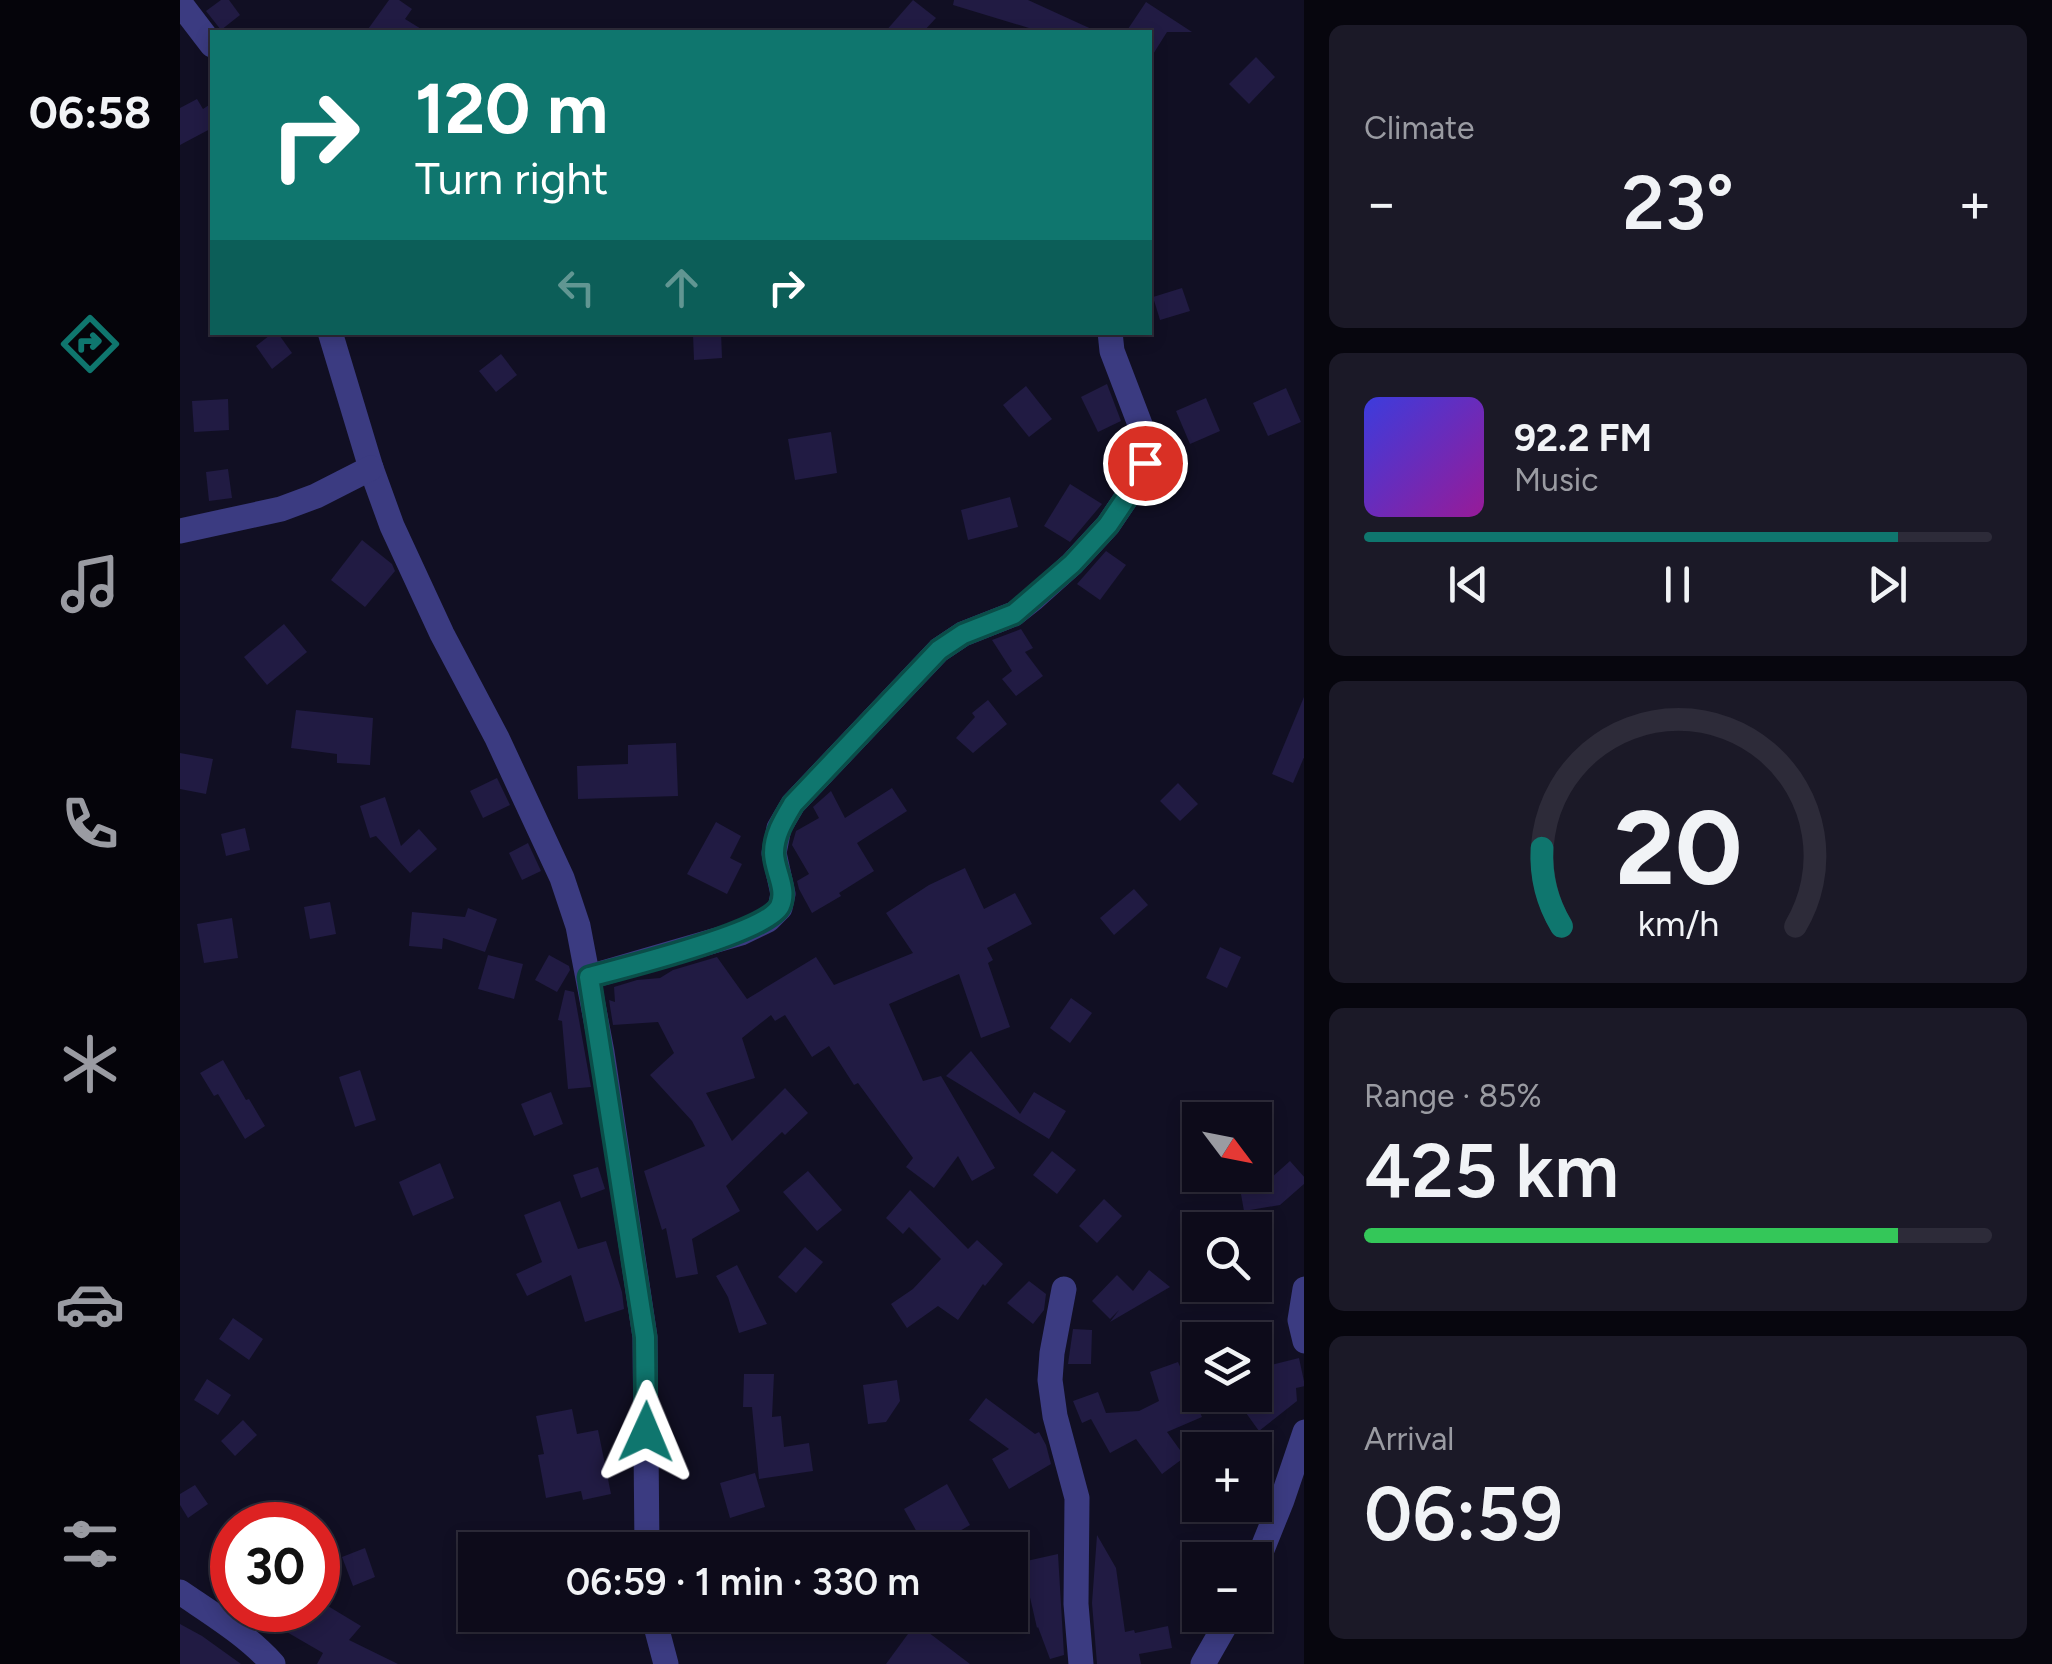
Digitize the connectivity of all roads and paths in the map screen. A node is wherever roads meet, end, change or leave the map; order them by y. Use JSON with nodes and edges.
{"nodes":[{"id":1,"x":180,"y":3,"type":"edge"},
{"id":2,"x":210,"y":42,"type":"edge"},
{"id":3,"x":331,"y":335,"type":"edge"},
{"id":4,"x":1110,"y":335,"type":"edge"},
{"id":5,"x":371,"y":468,"type":"junction"},
{"id":6,"x":180,"y":530,"type":"edge"},
{"id":7,"x":589,"y":977,"type":"junction"},
{"id":8,"x":1064,"y":1289,"type":"dead end"},
{"id":9,"x":1304,"y":1289,"type":"edge"},
{"id":10,"x":1304,"y":1341,"type":"edge"},
{"id":11,"x":1304,"y":1432,"type":"edge"},
{"id":12,"x":647,"y":1532,"type":"edge"},
{"id":13,"x":1265,"y":1542,"type":"edge"},
{"id":14,"x":180,"y":1592,"type":"edge"},
{"id":15,"x":658,"y":1632,"type":"edge"},
{"id":16,"x":1221,"y":1632,"type":"edge"},
{"id":17,"x":274,"y":1664,"type":"edge"},
{"id":18,"x":666,"y":1664,"type":"edge"},
{"id":19,"x":1082,"y":1664,"type":"edge"},
{"id":20,"x":1203,"y":1664,"type":"edge"}],
"edges":[{"from":1,"to":2,"type":"street"},
{"from":3,"to":5,"type":"street"},
{"from":4,"to":7,"type":"street"},
{"from":5,"to":6,"type":"street"},
{"from":5,"to":7,"type":"street"},
{"from":7,"to":12,"type":"street"},
{"from":8,"to":19,"type":"street"},
{"from":9,"to":10,"type":"street"},
{"from":11,"to":13,"type":"street"},
{"from":14,"to":17,"type":"street"},
{"from":15,"to":18,"type":"street"},
{"from":16,"to":20,"type":"street"}]}
